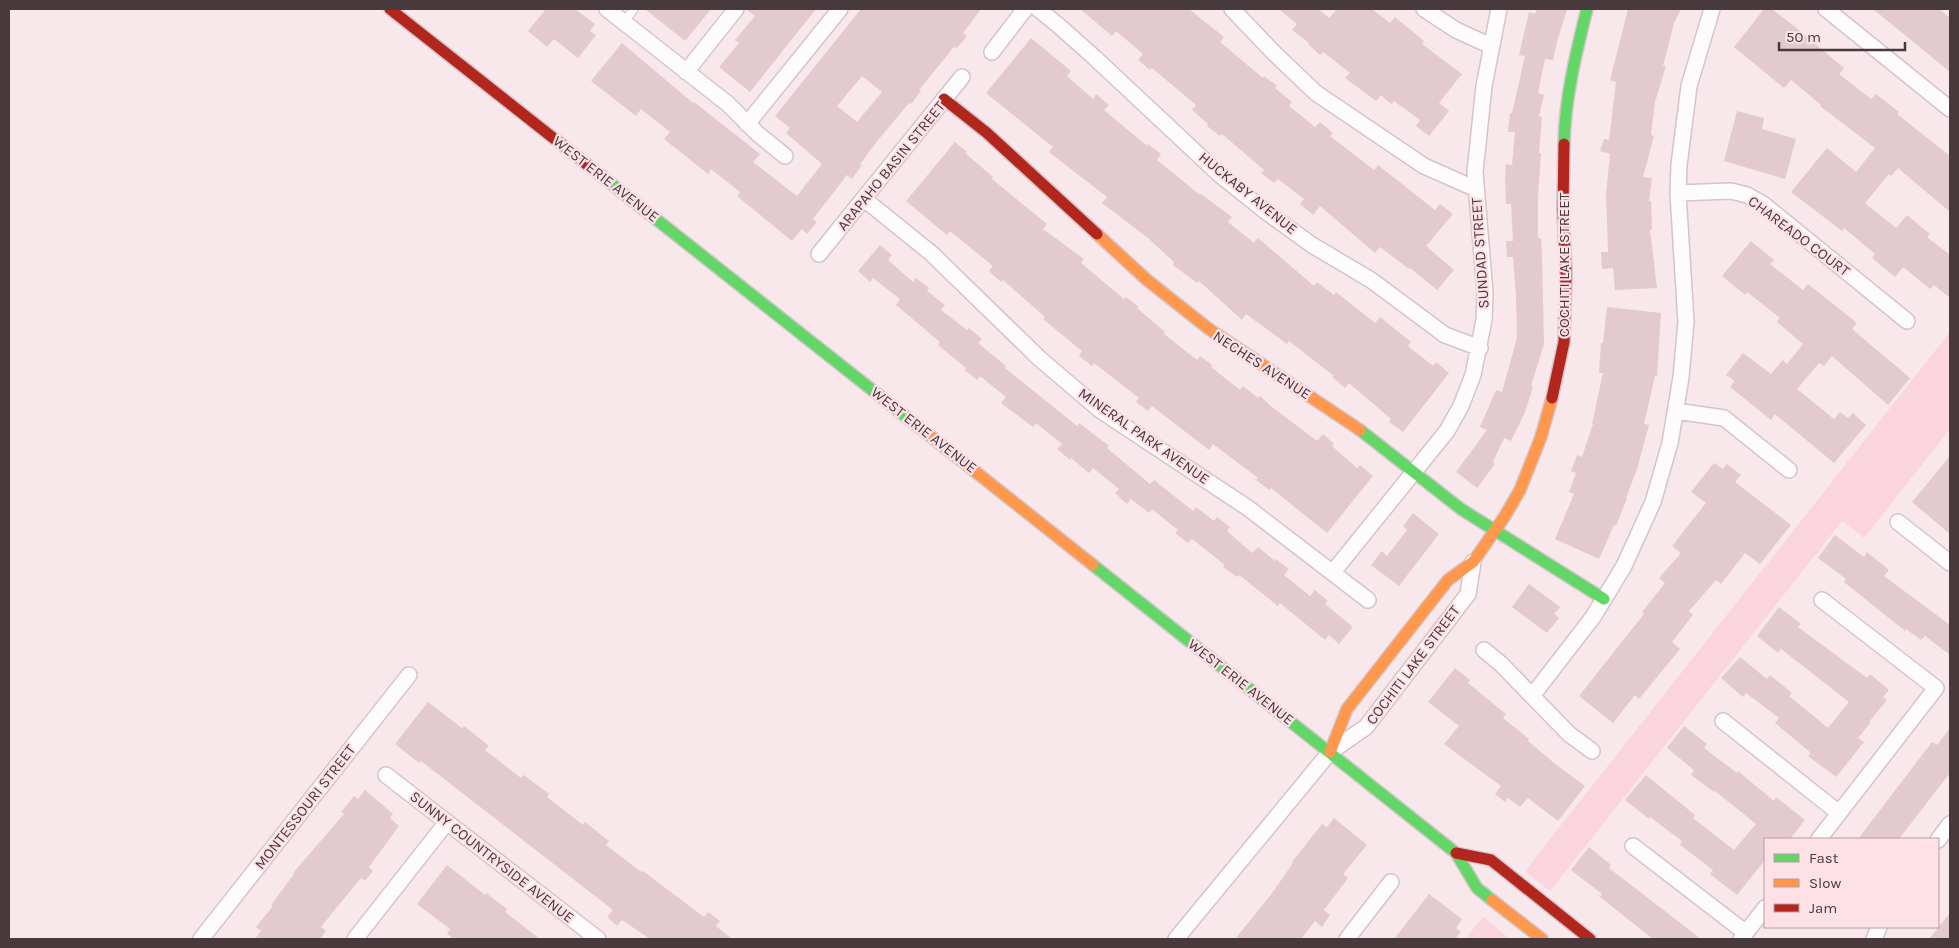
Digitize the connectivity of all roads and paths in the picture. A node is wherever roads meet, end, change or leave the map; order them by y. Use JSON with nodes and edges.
{"nodes":[{"id":1,"x":390,"y":9,"type":"edge"},
{"id":2,"x":607,"y":9,"type":"edge"},
{"id":3,"x":634,"y":9,"type":"edge"},
{"id":4,"x":736,"y":9,"type":"edge"},
{"id":5,"x":840,"y":9,"type":"edge"},
{"id":6,"x":1025,"y":9,"type":"edge"},
{"id":7,"x":1038,"y":9,"type":"edge"},
{"id":8,"x":1232,"y":9,"type":"edge"},
{"id":9,"x":1424,"y":9,"type":"edge"},
{"id":10,"x":1498,"y":9,"type":"edge"},
{"id":11,"x":1587,"y":9,"type":"edge"},
{"id":12,"x":1712,"y":9,"type":"edge"},
{"id":13,"x":1826,"y":9,"type":"edge"},
{"id":14,"x":624,"y":22,"type":"junction"},
{"id":15,"x":1491,"y":46,"type":"junction"},
{"id":16,"x":992,"y":52,"type":"dead end"},
{"id":17,"x":686,"y":72,"type":"junction"},
{"id":18,"x":962,"y":77,"type":"dead end"},
{"id":19,"x":944,"y":99,"type":"junction"},
{"id":20,"x":1950,"y":110,"type":"edge"},
{"id":21,"x":748,"y":124,"type":"junction"},
{"id":22,"x":785,"y":156,"type":"dead end"},
{"id":23,"x":1476,"y":188,"type":"junction"},
{"id":24,"x":1678,"y":193,"type":"junction"},
{"id":25,"x":864,"y":199,"type":"junction"},
{"id":26,"x":819,"y":254,"type":"dead end"},
{"id":27,"x":1907,"y":320,"type":"dead end"},
{"id":28,"x":1480,"y":348,"type":"junction"},
{"id":29,"x":1676,"y":411,"type":"junction"},
{"id":30,"x":1789,"y":470,"type":"dead end"},
{"id":31,"x":1414,"y":473,"type":"junction"},
{"id":32,"x":1898,"y":522,"type":"dead end"},
{"id":33,"x":1496,"y":530,"type":"junction"},
{"id":34,"x":1473,"y":562,"type":"junction"},
{"id":35,"x":1950,"y":563,"type":"edge"},
{"id":36,"x":1333,"y":572,"type":"junction"},
{"id":37,"x":1604,"y":599,"type":"junction"},
{"id":38,"x":1368,"y":600,"type":"dead end"},
{"id":39,"x":1822,"y":600,"type":"dead end"},
{"id":40,"x":1484,"y":650,"type":"dead end"},
{"id":41,"x":409,"y":675,"type":"dead end"},
{"id":42,"x":1532,"y":696,"type":"junction"},
{"id":43,"x":1723,"y":721,"type":"dead end"},
{"id":44,"x":1330,"y":752,"type":"junction"},
{"id":45,"x":1592,"y":752,"type":"dead end"},
{"id":46,"x":386,"y":775,"type":"dead end"},
{"id":47,"x":1839,"y":812,"type":"junction"},
{"id":48,"x":447,"y":822,"type":"junction"},
{"id":49,"x":1820,"y":838,"type":"edge"},
{"id":50,"x":1633,"y":846,"type":"dead end"},
{"id":51,"x":1456,"y":853,"type":"junction"},
{"id":52,"x":1392,"y":882,"type":"dead end"},
{"id":53,"x":1764,"y":909,"type":"edge"},
{"id":54,"x":1744,"y":936,"type":"edge"},
{"id":55,"x":201,"y":939,"type":"edge"},
{"id":56,"x":355,"y":939,"type":"edge"},
{"id":57,"x":598,"y":939,"type":"edge"},
{"id":58,"x":1176,"y":939,"type":"edge"},
{"id":59,"x":1347,"y":939,"type":"edge"},
{"id":60,"x":1542,"y":939,"type":"edge"},
{"id":61,"x":1590,"y":939,"type":"edge"}],
"edges":[{"from":1,"to":44,"type":"street","name":"WEST ERIE AVENUE"},
{"from":2,"to":14,"type":"street"},
{"from":3,"to":14,"type":"lane"},
{"from":4,"to":17,"type":"street"},
{"from":5,"to":21,"type":"street"},
{"from":6,"to":16,"type":"street"},
{"from":7,"to":28,"type":"street","name":"HUCKABY AVENUE"},
{"from":8,"to":23,"type":"street"},
{"from":9,"to":15,"type":"street"},
{"from":10,"to":15,"type":"street","name":"SUNDAD STREET"},
{"from":11,"to":33,"type":"street","name":"COCHITI LAKE STREET"},
{"from":12,"to":24,"type":"street"},
{"from":13,"to":20,"type":"street"},
{"from":14,"to":17,"type":"street"},
{"from":15,"to":23,"type":"street","name":"SUNDAD STREET"},
{"from":17,"to":21,"type":"street"},
{"from":18,"to":19,"type":"street","name":"ARAPAHO BASIN STREET"},
{"from":19,"to":25,"type":"street","name":"ARAPAHO BASIN STREET"},
{"from":19,"to":31,"type":"street","name":"NECHES AVENUE"},
{"from":21,"to":22,"type":"street"},
{"from":23,"to":28,"type":"street","name":"SUNDAD STREET"},
{"from":24,"to":27,"type":"street","name":"CHAREADO COURT"},
{"from":24,"to":29,"type":"street"},
{"from":25,"to":26,"type":"street","name":"ARAPAHO BASIN STREET"},
{"from":25,"to":36,"type":"street","name":"MINERAL PARK AVENUE"},
{"from":28,"to":31,"type":"street","name":"SUNDAD STREET"},
{"from":29,"to":30,"type":"street"},
{"from":29,"to":37,"type":"street"},
{"from":31,"to":33,"type":"street","name":"NECHES AVENUE"},
{"from":31,"to":36,"type":"street","name":"SUNDAD STREET"},
{"from":32,"to":35,"type":"street"},
{"from":33,"to":34,"type":"street","name":"COCHITI LAKE STREET"},
{"from":33,"to":37,"type":"street","name":"NECHES AVENUE"},
{"from":34,"to":44,"type":"street","name":"COCHITI LAKE STREET"},
{"from":34,"to":44,"type":"street","name":"COCHITI LAKE STREET"},
{"from":36,"to":38,"type":"street","name":"MINERAL PARK AVENUE"},
{"from":37,"to":42,"type":"street"},
{"from":39,"to":47,"type":"street"},
{"from":40,"to":42,"type":"street"},
{"from":41,"to":55,"type":"street","name":"MONTESSOURI STREET"},
{"from":42,"to":45,"type":"street"},
{"from":43,"to":47,"type":"street"},
{"from":44,"to":51,"type":"street","name":"WEST ERIE AVENUE"},
{"from":44,"to":58,"type":"street","name":"COCHITI LAKE STREET"},
{"from":46,"to":48,"type":"street","name":"SUNNY COUNTRYSIDE AVENUE"},
{"from":47,"to":49,"type":"street"},
{"from":48,"to":56,"type":"street"},
{"from":48,"to":57,"type":"street","name":"SUNNY COUNTRYSIDE AVENUE"},
{"from":50,"to":54,"type":"street"},
{"from":51,"to":60,"type":"street","name":"WEST ERIE AVENUE"},
{"from":51,"to":61,"type":"street","name":"WEST ERIE AVENUE"},
{"from":52,"to":59,"type":"street"},
{"from":53,"to":54,"type":"street"}]}
